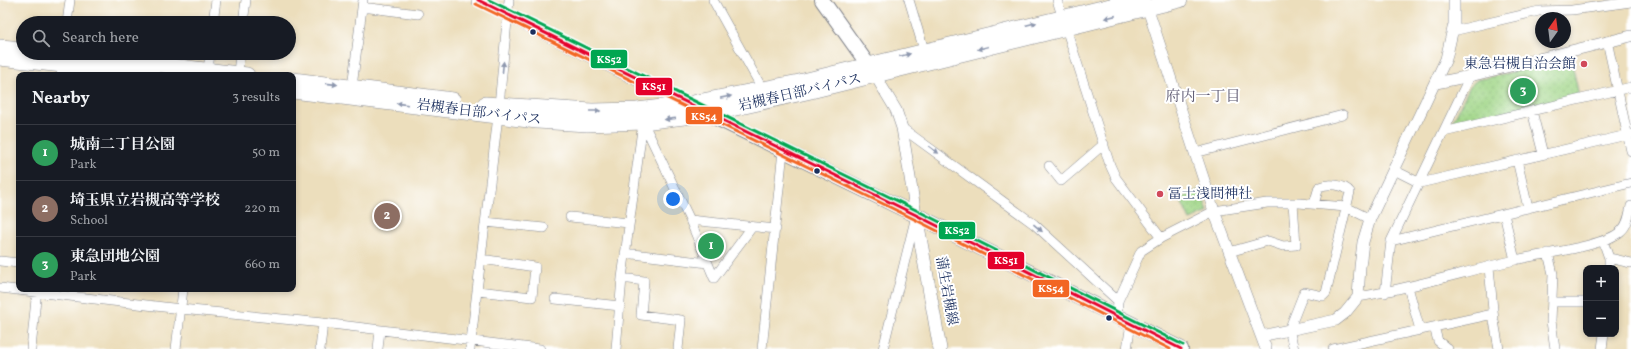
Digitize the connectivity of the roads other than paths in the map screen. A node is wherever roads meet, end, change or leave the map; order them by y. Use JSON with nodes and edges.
{"nodes":[{"id":1,"x":70,"y":0,"type":"edge"},
{"id":2,"x":216,"y":0,"type":"edge"},
{"id":3,"x":246,"y":0,"type":"edge"},
{"id":4,"x":478,"y":0,"type":"edge"},
{"id":5,"x":509,"y":0,"type":"edge"},
{"id":6,"x":713,"y":0,"type":"edge"},
{"id":7,"x":822,"y":0,"type":"edge"},
{"id":8,"x":909,"y":0,"type":"edge"},
{"id":9,"x":1057,"y":0,"type":"edge"},
{"id":10,"x":1180,"y":0,"type":"edge"},
{"id":11,"x":1454,"y":0,"type":"edge"},
{"id":12,"x":1631,"y":2,"type":"edge"},
{"id":13,"x":363,"y":3,"type":"edge"},
{"id":14,"x":1142,"y":3,"type":"edge"},
{"id":15,"x":418,"y":14,"type":"dead end"},
{"id":16,"x":508,"y":15,"type":"junction"},
{"id":17,"x":68,"y":16,"type":"edge"},
{"id":18,"x":214,"y":16,"type":"edge"},
{"id":19,"x":244,"y":16,"type":"edge"},
{"id":20,"x":1065,"y":22,"type":"junction"},
{"id":21,"x":1453,"y":31,"type":"junction"},
{"id":22,"x":1631,"y":36,"type":"edge"},
{"id":23,"x":1607,"y":41,"type":"junction"},
{"id":24,"x":0,"y":47,"type":"edge"},
{"id":25,"x":16,"y":48,"type":"edge"},
{"id":26,"x":924,"y":50,"type":"junction"},
{"id":27,"x":0,"y":58,"type":"edge"},
{"id":28,"x":16,"y":59,"type":"edge"},
{"id":29,"x":62,"y":60,"type":"edge"},
{"id":30,"x":209,"y":60,"type":"edge"},
{"id":31,"x":241,"y":60,"type":"edge"},
{"id":32,"x":871,"y":70,"type":"junction"},
{"id":33,"x":208,"y":71,"type":"junction"},
{"id":34,"x":134,"y":72,"type":"edge"},
{"id":35,"x":220,"y":72,"type":"edge"},
{"id":36,"x":243,"y":72,"type":"edge"},
{"id":37,"x":1470,"y":76,"type":"junction"},
{"id":38,"x":296,"y":80,"type":"edge"},
{"id":39,"x":1436,"y":83,"type":"junction"},
{"id":40,"x":352,"y":87,"type":"junction"},
{"id":41,"x":1631,"y":87,"type":"edge"},
{"id":42,"x":763,"y":90,"type":"junction"},
{"id":43,"x":1619,"y":90,"type":"junction"},
{"id":44,"x":296,"y":91,"type":"edge"},
{"id":45,"x":687,"y":104,"type":"junction"},
{"id":46,"x":498,"y":111,"type":"junction"},
{"id":47,"x":1532,"y":111,"type":"junction"},
{"id":48,"x":709,"y":114,"type":"junction"},
{"id":49,"x":1343,"y":115,"type":"dead end"},
{"id":50,"x":642,"y":122,"type":"junction"},
{"id":51,"x":902,"y":128,"type":"junction"},
{"id":52,"x":1444,"y":132,"type":"junction"},
{"id":53,"x":1629,"y":134,"type":"edge"},
{"id":54,"x":1104,"y":144,"type":"junction"},
{"id":55,"x":783,"y":151,"type":"junction"},
{"id":56,"x":1631,"y":151,"type":"edge"},
{"id":57,"x":1195,"y":153,"type":"junction"},
{"id":58,"x":1543,"y":154,"type":"junction"},
{"id":59,"x":1518,"y":160,"type":"junction"},
{"id":60,"x":1049,"y":166,"type":"dead end"},
{"id":61,"x":1394,"y":170,"type":"junction"},
{"id":62,"x":1420,"y":183,"type":"junction"},
{"id":63,"x":1631,"y":183,"type":"edge"},
{"id":64,"x":1293,"y":203,"type":"junction"},
{"id":65,"x":1314,"y":204,"type":"junction"},
{"id":66,"x":1631,"y":206,"type":"edge"},
{"id":67,"x":1346,"y":207,"type":"junction"},
{"id":68,"x":1528,"y":208,"type":"junction"},
{"id":69,"x":1214,"y":211,"type":"junction"},
{"id":70,"x":1504,"y":214,"type":"junction"},
{"id":71,"x":916,"y":215,"type":"junction"},
{"id":72,"x":570,"y":217,"type":"dead end"},
{"id":73,"x":1370,"y":219,"type":"junction"},
{"id":74,"x":690,"y":220,"type":"junction"},
{"id":75,"x":485,"y":222,"type":"junction"},
{"id":76,"x":629,"y":223,"type":"junction"},
{"id":77,"x":752,"y":227,"type":"junction"},
{"id":78,"x":544,"y":228,"type":"dead end"},
{"id":79,"x":776,"y":229,"type":"junction"},
{"id":80,"x":1161,"y":238,"type":"junction"},
{"id":81,"x":1391,"y":241,"type":"junction"},
{"id":82,"x":1603,"y":241,"type":"junction"},
{"id":83,"x":1229,"y":252,"type":"junction"},
{"id":84,"x":625,"y":253,"type":"junction"},
{"id":85,"x":1548,"y":253,"type":"junction"},
{"id":86,"x":1609,"y":258,"type":"junction"},
{"id":87,"x":481,"y":259,"type":"junction"},
{"id":88,"x":1515,"y":260,"type":"junction"},
{"id":89,"x":0,"y":261,"type":"edge"},
{"id":90,"x":16,"y":263,"type":"edge"},
{"id":91,"x":708,"y":263,"type":"junction"},
{"id":92,"x":1631,"y":264,"type":"edge"},
{"id":93,"x":1609,"y":265,"type":"edge"},
{"id":94,"x":1489,"y":267,"type":"junction"},
{"id":95,"x":622,"y":278,"type":"junction"},
{"id":96,"x":1408,"y":287,"type":"junction"},
{"id":97,"x":0,"y":288,"type":"edge"},
{"id":98,"x":16,"y":289,"type":"edge"},
{"id":99,"x":477,"y":291,"type":"junction"},
{"id":100,"x":37,"y":292,"type":"edge"},
{"id":101,"x":52,"y":292,"type":"edge"},
{"id":102,"x":183,"y":292,"type":"edge"},
{"id":103,"x":1385,"y":293,"type":"junction"},
{"id":104,"x":1358,"y":297,"type":"junction"},
{"id":105,"x":555,"y":299,"type":"dead end"},
{"id":106,"x":1118,"y":301,"type":"junction"},
{"id":107,"x":1552,"y":302,"type":"junction"},
{"id":108,"x":1583,"y":302,"type":"edge"},
{"id":109,"x":620,"y":306,"type":"junction"},
{"id":110,"x":181,"y":309,"type":"junction"},
{"id":111,"x":1493,"y":314,"type":"junction"},
{"id":112,"x":1117,"y":315,"type":"junction"},
{"id":113,"x":323,"y":323,"type":"junction"},
{"id":114,"x":1131,"y":323,"type":"junction"},
{"id":115,"x":1434,"y":327,"type":"junction"},
{"id":116,"x":380,"y":330,"type":"junction"},
{"id":117,"x":1289,"y":330,"type":"junction"},
{"id":118,"x":1420,"y":330,"type":"junction"},
{"id":119,"x":1261,"y":336,"type":"junction"},
{"id":120,"x":1604,"y":337,"type":"edge"},
{"id":121,"x":471,"y":345,"type":"edge"},
{"id":122,"x":31,"y":349,"type":"edge"},
{"id":123,"x":176,"y":349,"type":"edge"},
{"id":124,"x":320,"y":349,"type":"edge"},
{"id":125,"x":378,"y":349,"type":"edge"},
{"id":126,"x":540,"y":349,"type":"edge"},
{"id":127,"x":616,"y":349,"type":"edge"},
{"id":128,"x":678,"y":349,"type":"edge"},
{"id":129,"x":762,"y":349,"type":"edge"},
{"id":130,"x":883,"y":349,"type":"edge"},
{"id":131,"x":940,"y":349,"type":"edge"},
{"id":132,"x":1127,"y":349,"type":"edge"},
{"id":133,"x":1181,"y":349,"type":"edge"},
{"id":134,"x":1266,"y":349,"type":"edge"},
{"id":135,"x":1294,"y":349,"type":"edge"},
{"id":136,"x":1333,"y":349,"type":"edge"},
{"id":137,"x":1448,"y":349,"type":"edge"},
{"id":138,"x":1499,"y":349,"type":"edge"},
{"id":139,"x":1555,"y":349,"type":"edge"},
{"id":140,"x":1602,"y":349,"type":"edge"}],
"edges":[{"from":1,"to":17,"type":"street"},
{"from":2,"to":18,"type":"street"},
{"from":3,"to":19,"type":"street"},
{"from":4,"to":16,"type":"main road"},
{"from":5,"to":16,"type":"street"},
{"from":6,"to":42,"type":"street"},
{"from":7,"to":32,"type":"main road"},
{"from":8,"to":26,"type":"street"},
{"from":9,"to":20,"type":"street"},
{"from":10,"to":14,"type":"highway","name":"岩槻春日部バイパス"},
{"from":11,"to":21,"type":"street"},
{"from":12,"to":21,"type":"street"},
{"from":13,"to":15,"type":"street"},
{"from":13,"to":40,"type":"street"},
{"from":14,"to":20,"type":"highway","name":"岩槻春日部バイパス"},
{"from":14,"to":57,"type":"street"},
{"from":16,"to":45,"type":"main road"},
{"from":46,"to":16,"type":"street","one_way":true},
{"from":26,"to":20,"type":"highway","name":"岩槻春日部バイパス","one_way":true},
{"from":20,"to":32,"type":"highway","name":"岩槻春日部バイパス","one_way":true},
{"from":20,"to":54,"type":"street"},
{"from":21,"to":39,"type":"street"},
{"from":22,"to":23,"type":"street"},
{"from":23,"to":37,"type":"street"},
{"from":23,"to":43,"type":"street"},
{"from":24,"to":25,"type":"highway"},
{"from":32,"to":26,"type":"highway","name":"岩槻春日部バイパス","one_way":true},
{"from":27,"to":28,"type":"highway"},
{"from":29,"to":33,"type":"highway"},
{"from":29,"to":34,"type":"highway"},
{"from":30,"to":33,"type":"street"},
{"from":31,"to":36,"type":"street"},
{"from":32,"to":42,"type":"highway","name":"岩槻春日部バイパス"},
{"from":32,"to":48,"type":"highway","name":"岩槻春日部バイパス"},
{"from":32,"to":51,"type":"street"},
{"from":33,"to":35,"type":"highway"},
{"from":37,"to":39,"type":"street"},
{"from":37,"to":52,"type":"street"},
{"from":38,"to":40,"type":"highway","name":"岩槻春日部バイパス","one_way":true},
{"from":39,"to":61,"type":"street"},
{"from":40,"to":46,"type":"highway","name":"岩槻春日部バイパス"},
{"from":41,"to":43,"type":"street"},
{"from":45,"to":42,"type":"highway","name":"岩槻春日部バイパス","one_way":true},
{"from":43,"to":47,"type":"street"},
{"from":43,"to":53,"type":"street"},
{"from":46,"to":44,"type":"highway","name":"岩槻春日部バイパス","one_way":true},
{"from":46,"to":45,"type":"highway","name":"岩槻春日部バイパス","one_way":true},
{"from":45,"to":48,"type":"main road"},
{"from":46,"to":50,"type":"highway","name":"岩槻春日部バイパス"},
{"from":46,"to":75,"type":"street"},
{"from":47,"to":52,"type":"street"},
{"from":47,"to":58,"type":"street"},
{"from":48,"to":50,"type":"highway","name":"岩槻春日部バイパス","one_way":true},
{"from":48,"to":55,"type":"main road"},
{"from":49,"to":57,"type":"street"},
{"from":50,"to":74,"type":"street"},
{"from":50,"to":76,"type":"street"},
{"from":51,"to":71,"type":"street"},
{"from":51,"to":106,"type":"street","one_way":true},
{"from":52,"to":62,"type":"street"},
{"from":53,"to":56,"type":"street"},
{"from":53,"to":58,"type":"street"},
{"from":54,"to":60,"type":"street"},
{"from":54,"to":80,"type":"street"},
{"from":55,"to":71,"type":"main road"},
{"from":55,"to":79,"type":"street"},
{"from":57,"to":69,"type":"street"},
{"from":58,"to":59,"type":"street"},
{"from":59,"to":62,"type":"street"},
{"from":59,"to":68,"type":"street"},
{"from":61,"to":62,"type":"street"},
{"from":61,"to":73,"type":"street"},
{"from":62,"to":81,"type":"street"},
{"from":63,"to":68,"type":"street"},
{"from":64,"to":65,"type":"street"},
{"from":64,"to":69,"type":"street"},
{"from":64,"to":83,"type":"street"},
{"from":65,"to":67,"type":"street"},
{"from":65,"to":67,"type":"street"},
{"from":66,"to":82,"type":"street"},
{"from":67,"to":73,"type":"street"},
{"from":67,"to":117,"type":"street"},
{"from":68,"to":70,"type":"street"},
{"from":69,"to":80,"type":"street"},
{"from":69,"to":83,"type":"street"},
{"from":70,"to":81,"type":"street"},
{"from":70,"to":88,"type":"street"},
{"from":71,"to":112,"type":"main road"},
{"from":71,"to":130,"type":"street"},
{"from":71,"to":131,"type":"main road","name":"蒲生岩槻線"},
{"from":72,"to":76,"type":"street"},
{"from":73,"to":104,"type":"street"},
{"from":74,"to":77,"type":"street"},
{"from":74,"to":91,"type":"street"},
{"from":75,"to":78,"type":"street"},
{"from":75,"to":87,"type":"street"},
{"from":76,"to":84,"type":"street"},
{"from":77,"to":79,"type":"street"},
{"from":77,"to":91,"type":"street"},
{"from":79,"to":129,"type":"street"},
{"from":80,"to":106,"type":"street"},
{"from":81,"to":103,"type":"street"},
{"from":82,"to":85,"type":"street"},
{"from":82,"to":86,"type":"street"},
{"from":83,"to":119,"type":"street"},
{"from":84,"to":91,"type":"street"},
{"from":84,"to":95,"type":"street"},
{"from":85,"to":88,"type":"street"},
{"from":85,"to":107,"type":"street"},
{"from":86,"to":92,"type":"street"},
{"from":86,"to":93,"type":"street"},
{"from":87,"to":99,"type":"street"},
{"from":87,"to":99,"type":"street"},
{"from":88,"to":94,"type":"street"},
{"from":89,"to":90,"type":"street"},
{"from":94,"to":96,"type":"street"},
{"from":94,"to":111,"type":"street"},
{"from":95,"to":109,"type":"street"},
{"from":95,"to":128,"type":"street"},
{"from":96,"to":103,"type":"street"},
{"from":96,"to":118,"type":"street"},
{"from":97,"to":98,"type":"street"},
{"from":99,"to":121,"type":"street"},
{"from":100,"to":122,"type":"street"},
{"from":101,"to":110,"type":"street"},
{"from":102,"to":110,"type":"street"},
{"from":103,"to":104,"type":"street"},
{"from":104,"to":117,"type":"street"},
{"from":105,"to":109,"type":"street"},
{"from":106,"to":112,"type":"street"},
{"from":107,"to":108,"type":"street"},
{"from":107,"to":139,"type":"street"},
{"from":109,"to":127,"type":"street"},
{"from":110,"to":113,"type":"street"},
{"from":110,"to":123,"type":"street"},
{"from":111,"to":115,"type":"street"},
{"from":111,"to":138,"type":"street"},
{"from":112,"to":114,"type":"main road"},
{"from":113,"to":116,"type":"street"},
{"from":113,"to":124,"type":"street"},
{"from":114,"to":132,"type":"street"},
{"from":114,"to":133,"type":"main road"},
{"from":115,"to":118,"type":"street"},
{"from":115,"to":137,"type":"street"},
{"from":116,"to":121,"type":"street"},
{"from":116,"to":125,"type":"street"},
{"from":117,"to":119,"type":"street"},
{"from":117,"to":135,"type":"street"},
{"from":118,"to":136,"type":"street"},
{"from":119,"to":134,"type":"street"},
{"from":120,"to":140,"type":"street"},
{"from":121,"to":126,"type":"street"}]}
